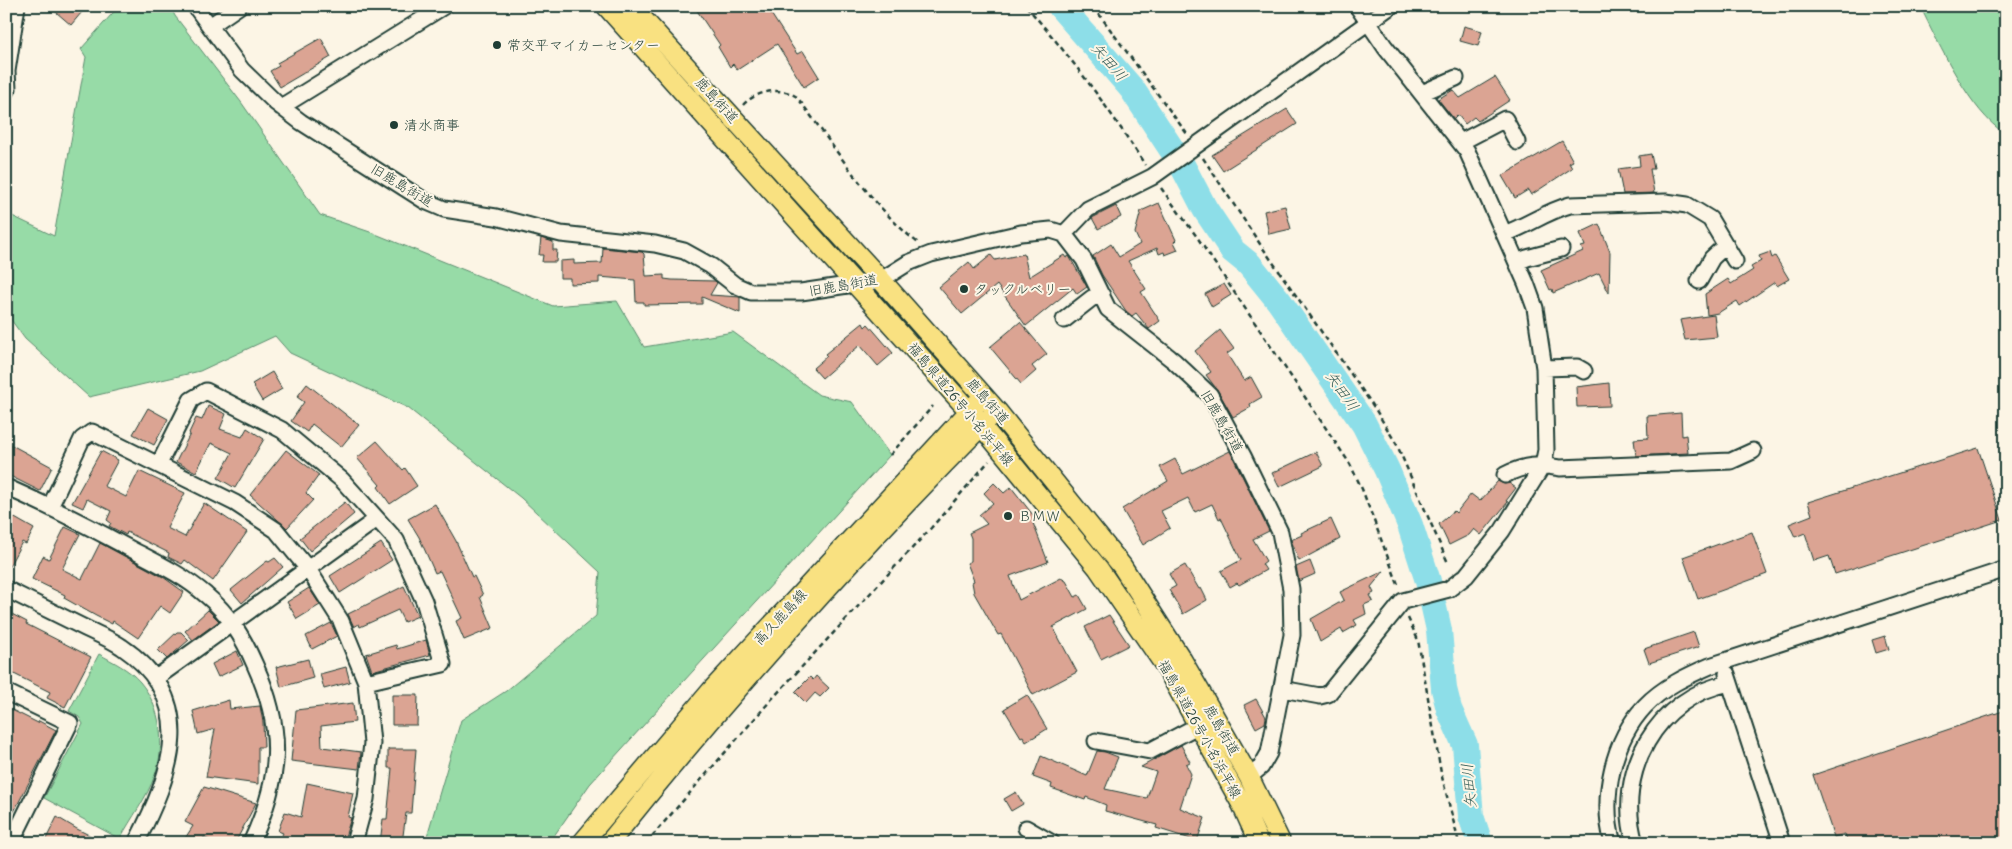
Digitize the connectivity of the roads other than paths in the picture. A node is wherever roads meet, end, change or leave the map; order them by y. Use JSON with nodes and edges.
{"nodes":[{"id":1,"x":17,"y":6,"type":"edge"},
{"id":2,"x":195,"y":6,"type":"edge"},
{"id":3,"x":239,"y":6,"type":"edge"},
{"id":4,"x":444,"y":6,"type":"edge"},
{"id":5,"x":606,"y":6,"type":"edge"},
{"id":6,"x":632,"y":6,"type":"edge"},
{"id":7,"x":1357,"y":6,"type":"edge"},
{"id":8,"x":1392,"y":6,"type":"edge"},
{"id":9,"x":1369,"y":24,"type":"junction"},
{"id":10,"x":210,"y":26,"type":"junction"},
{"id":11,"x":1456,"y":78,"type":"dead end"},
{"id":12,"x":8,"y":90,"type":"dead end"},
{"id":13,"x":1422,"y":93,"type":"junction"},
{"id":14,"x":281,"y":107,"type":"junction"},
{"id":15,"x":1461,"y":142,"type":"junction"},
{"id":16,"x":1517,"y":142,"type":"dead end"},
{"id":17,"x":1064,"y":234,"type":"junction"},
{"id":18,"x":1504,"y":234,"type":"junction"},
{"id":19,"x":1726,"y":245,"type":"junction"},
{"id":20,"x":1561,"y":250,"type":"dead end"},
{"id":21,"x":1735,"y":261,"type":"dead end"},
{"id":22,"x":1517,"y":262,"type":"junction"},
{"id":23,"x":881,"y":280,"type":"junction"},
{"id":24,"x":1699,"y":281,"type":"dead end"},
{"id":25,"x":856,"y":284,"type":"junction"},
{"id":26,"x":1102,"y":295,"type":"junction"},
{"id":27,"x":1064,"y":320,"type":"dead end"},
{"id":28,"x":1544,"y":368,"type":"junction"},
{"id":29,"x":1584,"y":371,"type":"dead end"},
{"id":30,"x":983,"y":396,"type":"junction"},
{"id":31,"x":997,"y":410,"type":"junction"},
{"id":32,"x":976,"y":419,"type":"junction"},
{"id":33,"x":1753,"y":451,"type":"dead end"},
{"id":34,"x":158,"y":464,"type":"junction"},
{"id":35,"x":1542,"y":465,"type":"junction"},
{"id":36,"x":1505,"y":475,"type":"dead end"},
{"id":37,"x":6,"y":487,"type":"edge"},
{"id":38,"x":50,"y":507,"type":"junction"},
{"id":39,"x":377,"y":519,"type":"junction"},
{"id":40,"x":308,"y":569,"type":"junction"},
{"id":41,"x":2006,"y":569,"type":"edge"},
{"id":42,"x":6,"y":589,"type":"edge"},
{"id":43,"x":233,"y":623,"type":"junction"},
{"id":44,"x":1723,"y":663,"type":"junction"},
{"id":45,"x":156,"y":678,"type":"junction"},
{"id":46,"x":366,"y":682,"type":"junction"},
{"id":47,"x":1730,"y":683,"type":"junction"},
{"id":48,"x":1282,"y":689,"type":"junction"},
{"id":49,"x":6,"y":692,"type":"edge"},
{"id":50,"x":1199,"y":725,"type":"junction"},
{"id":51,"x":1096,"y":741,"type":"dead end"},
{"id":52,"x":1249,"y":777,"type":"junction"},
{"id":53,"x":1026,"y":828,"type":"dead end"},
{"id":54,"x":11,"y":843,"type":"edge"},
{"id":55,"x":136,"y":843,"type":"edge"},
{"id":56,"x":251,"y":843,"type":"edge"},
{"id":57,"x":354,"y":843,"type":"edge"},
{"id":58,"x":582,"y":843,"type":"edge"},
{"id":59,"x":609,"y":843,"type":"edge"},
{"id":60,"x":1052,"y":843,"type":"edge"},
{"id":61,"x":1259,"y":843,"type":"edge"},
{"id":62,"x":1280,"y":843,"type":"edge"},
{"id":63,"x":1613,"y":843,"type":"edge"},
{"id":64,"x":1635,"y":843,"type":"edge"},
{"id":65,"x":1782,"y":843,"type":"edge"}],
"edges":[{"from":1,"to":12,"type":"street"},
{"from":2,"to":10,"type":"street","name":"旧鹿島街道"},
{"from":3,"to":10,"type":"street"},
{"from":4,"to":14,"type":"street"},
{"from":5,"to":25,"type":"main road","name":"福島県道26号小名浜平線"},
{"from":6,"to":23,"type":"main road","name":"鹿島街道"},
{"from":7,"to":9,"type":"street"},
{"from":8,"to":9,"type":"street"},
{"from":9,"to":13,"type":"street"},
{"from":9,"to":17,"type":"street"},
{"from":10,"to":14,"type":"street","name":"旧鹿島街道"},
{"from":11,"to":13,"type":"street"},
{"from":13,"to":15,"type":"street"},
{"from":14,"to":25,"type":"street","name":"旧鹿島街道"},
{"from":15,"to":16,"type":"street"},
{"from":15,"to":18,"type":"street"},
{"from":17,"to":23,"type":"street","name":"旧鹿島街道"},
{"from":17,"to":26,"type":"street","name":"旧鹿島街道"},
{"from":18,"to":19,"type":"street"},
{"from":18,"to":22,"type":"street"},
{"from":19,"to":21,"type":"street"},
{"from":19,"to":24,"type":"street"},
{"from":20,"to":22,"type":"street"},
{"from":22,"to":28,"type":"street"},
{"from":23,"to":25,"type":"street","name":"旧鹿島街道"},
{"from":23,"to":30,"type":"main road","name":"鹿島街道"},
{"from":25,"to":32,"type":"main road","name":"福島県道26号小名浜平線"},
{"from":26,"to":27,"type":"street"},
{"from":26,"to":48,"type":"street","name":"旧鹿島街道"},
{"from":28,"to":29,"type":"street"},
{"from":28,"to":35,"type":"street"},
{"from":30,"to":31,"type":"main road","name":"鹿島街道"},
{"from":30,"to":32,"type":"main road","name":"高久鹿島線"},
{"from":31,"to":32,"type":"main road","name":"高久鹿島線"},
{"from":31,"to":52,"type":"main road","name":"鹿島街道"},
{"from":32,"to":50,"type":"main road","name":"福島県道26号小名浜平線"},
{"from":32,"to":58,"type":"main road","name":"高久鹿島線"},
{"from":32,"to":59,"type":"main road","name":"高久鹿島線"},
{"from":33,"to":35,"type":"street"},
{"from":34,"to":38,"type":"street"},
{"from":34,"to":39,"type":"street"},
{"from":34,"to":40,"type":"street"},
{"from":35,"to":36,"type":"street"},
{"from":35,"to":48,"type":"street"},
{"from":37,"to":38,"type":"street"},
{"from":38,"to":43,"type":"street"},
{"from":39,"to":40,"type":"street"},
{"from":39,"to":46,"type":"street"},
{"from":40,"to":43,"type":"street"},
{"from":40,"to":46,"type":"street"},
{"from":41,"to":44,"type":"street"},
{"from":42,"to":45,"type":"street"},
{"from":43,"to":45,"type":"street"},
{"from":43,"to":56,"type":"street"},
{"from":44,"to":47,"type":"street"},
{"from":44,"to":63,"type":"street"},
{"from":45,"to":55,"type":"street"},
{"from":46,"to":57,"type":"street"},
{"from":47,"to":64,"type":"street"},
{"from":47,"to":65,"type":"street"},
{"from":48,"to":52,"type":"street","name":"旧鹿島街道"},
{"from":49,"to":54,"type":"street"},
{"from":50,"to":51,"type":"street"},
{"from":50,"to":61,"type":"main road","name":"福島県道26号小名浜平線"},
{"from":52,"to":62,"type":"main road","name":"鹿島街道"},
{"from":53,"to":60,"type":"street"}]}
